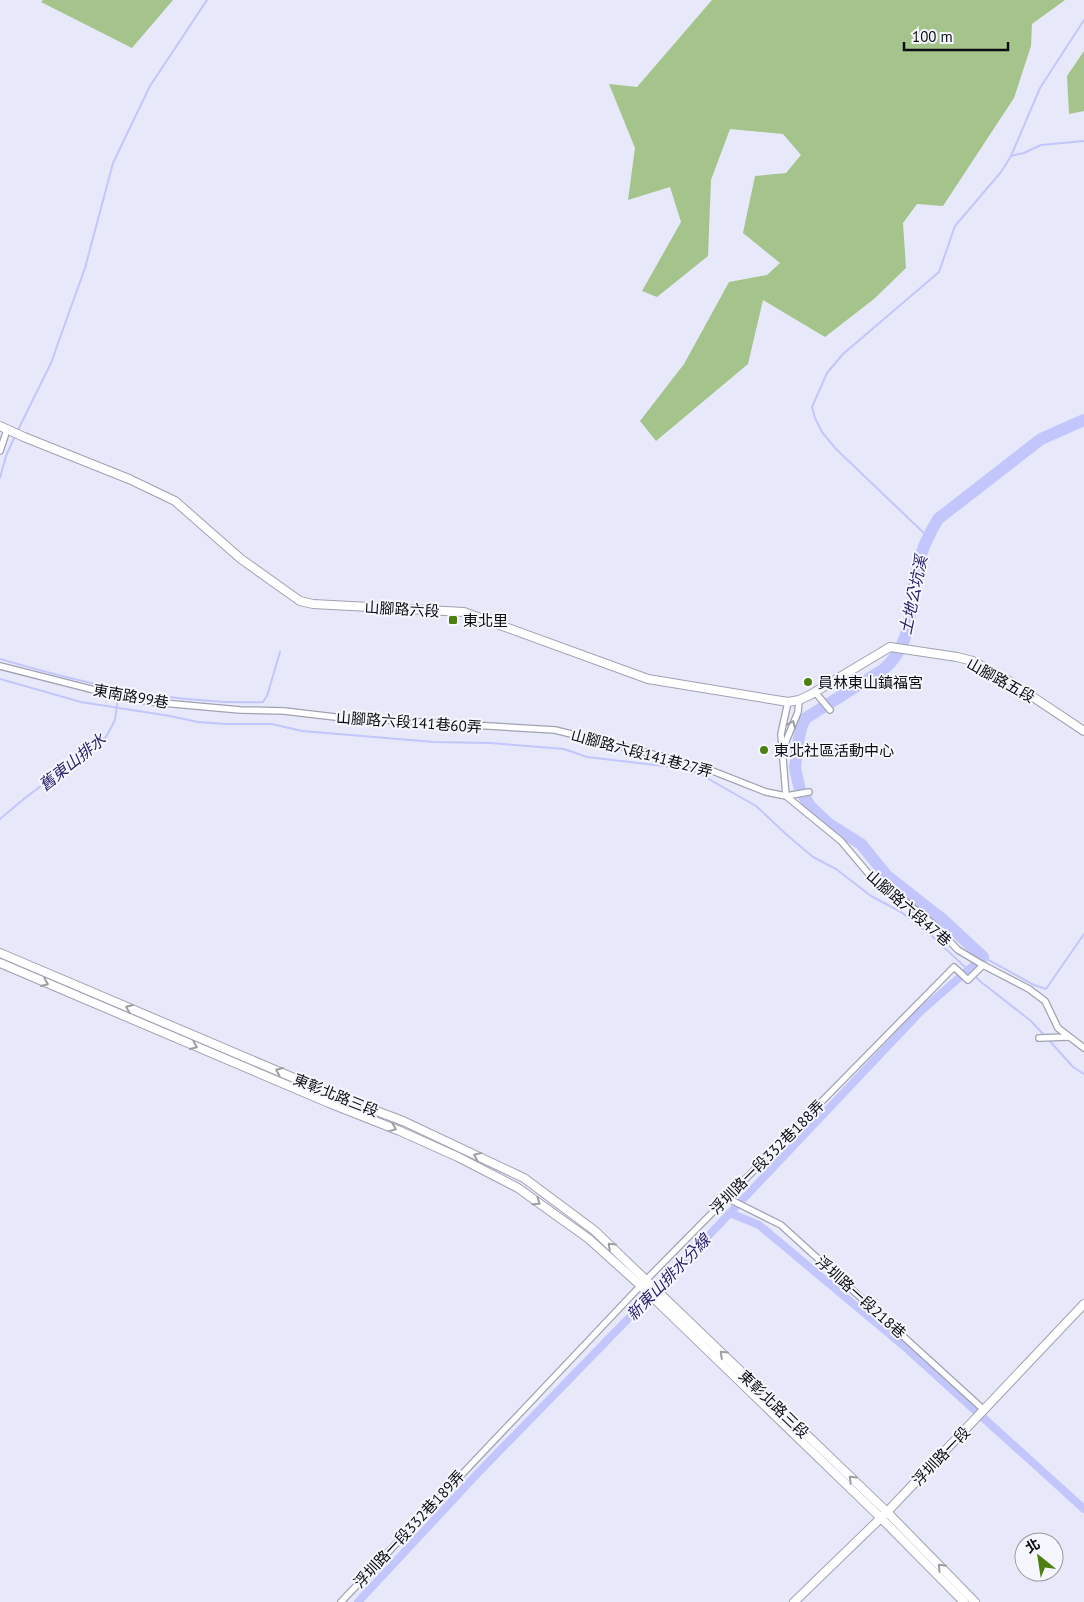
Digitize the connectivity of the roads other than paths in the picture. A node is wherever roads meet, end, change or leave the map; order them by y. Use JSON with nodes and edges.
{"nodes":[{"id":1,"x":6,"y":429,"type":"edge"},
{"id":2,"x":0,"y":451,"type":"edge"},
{"id":3,"x":890,"y":647,"type":"joint"},
{"id":4,"x":0,"y":666,"type":"edge"},
{"id":5,"x":815,"y":692,"type":"junction"},
{"id":6,"x":799,"y":700,"type":"junction"},
{"id":7,"x":788,"y":702,"type":"junction"},
{"id":8,"x":264,"y":710,"type":"joint"},
{"id":9,"x":830,"y":710,"type":"dead end"},
{"id":10,"x":555,"y":730,"type":"joint"},
{"id":11,"x":1084,"y":731,"type":"edge"},
{"id":12,"x":784,"y":748,"type":"junction"},
{"id":13,"x":810,"y":792,"type":"dead end"},
{"id":14,"x":786,"y":796,"type":"junction"},
{"id":15,"x":0,"y":953,"type":"edge"},
{"id":16,"x":0,"y":963,"type":"edge"},
{"id":17,"x":983,"y":965,"type":"junction"},
{"id":18,"x":1069,"y":1037,"type":"junction"},
{"id":19,"x":1040,"y":1038,"type":"dead end"},
{"id":20,"x":1084,"y":1048,"type":"edge"},
{"id":21,"x":727,"y":1198,"type":"junction"},
{"id":22,"x":643,"y":1283,"type":"junction"},
{"id":23,"x":1084,"y":1304,"type":"edge"},
{"id":24,"x":984,"y":1410,"type":"junction"},
{"id":25,"x":477,"y":1457,"type":"joint"},
{"id":26,"x":884,"y":1515,"type":"junction"},
{"id":27,"x":341,"y":1602,"type":"edge"},
{"id":28,"x":794,"y":1602,"type":"edge"},
{"id":29,"x":964,"y":1602,"type":"edge"},
{"id":30,"x":975,"y":1602,"type":"edge"}],
"edges":[{"from":1,"to":2,"type":"street"},
{"from":1,"to":7,"type":"street","name":"山腳路六段"},
{"from":3,"to":5,"type":"street","name":"山腳路六段"},
{"from":3,"to":11,"type":"street","name":"山腳路五段"},
{"from":4,"to":8,"type":"street","name":"東南路99巷"},
{"from":5,"to":6,"type":"street","name":"山腳路六段"},
{"from":5,"to":9,"type":"street"},
{"from":6,"to":7,"type":"street","name":"山腳路六段"},
{"from":12,"to":6,"type":"street","one_way":true},
{"from":7,"to":12,"type":"street"},
{"from":8,"to":10,"type":"street","name":"山腳路六段141巷60弄"},
{"from":10,"to":14,"type":"street","name":"山腳路六段141巷27弄"},
{"from":12,"to":14,"type":"street"},
{"from":13,"to":14,"type":"street"},
{"from":14,"to":17,"type":"street","name":"山腳路六段47巷"},
{"from":22,"to":15,"type":"street","name":"東彰北路三段","one_way":true},
{"from":16,"to":22,"type":"street","name":"東彰北路三段","one_way":true},
{"from":17,"to":18,"type":"street","name":"山腳路六段47巷"},
{"from":17,"to":21,"type":"street","name":"浮圳路一段332巷188弄"},
{"from":18,"to":19,"type":"street"},
{"from":18,"to":20,"type":"street","name":"山腳路六段47巷"},
{"from":21,"to":22,"type":"street","name":"浮圳路一段332巷188弄"},
{"from":21,"to":24,"type":"street","name":"浮圳路一段218巷"},
{"from":22,"to":25,"type":"street","name":"浮圳路一段332巷188弄"},
{"from":22,"to":26,"type":"street","name":"東彰北路三段"},
{"from":23,"to":24,"type":"street","name":"浮圳路一段"},
{"from":24,"to":26,"type":"street","name":"浮圳路一段"},
{"from":25,"to":27,"type":"street","name":"浮圳路一段332巷189弄"},
{"from":26,"to":28,"type":"street","name":"浮圳路一段"},
{"from":26,"to":29,"type":"street"},
{"from":30,"to":26,"type":"street","one_way":true}]}
